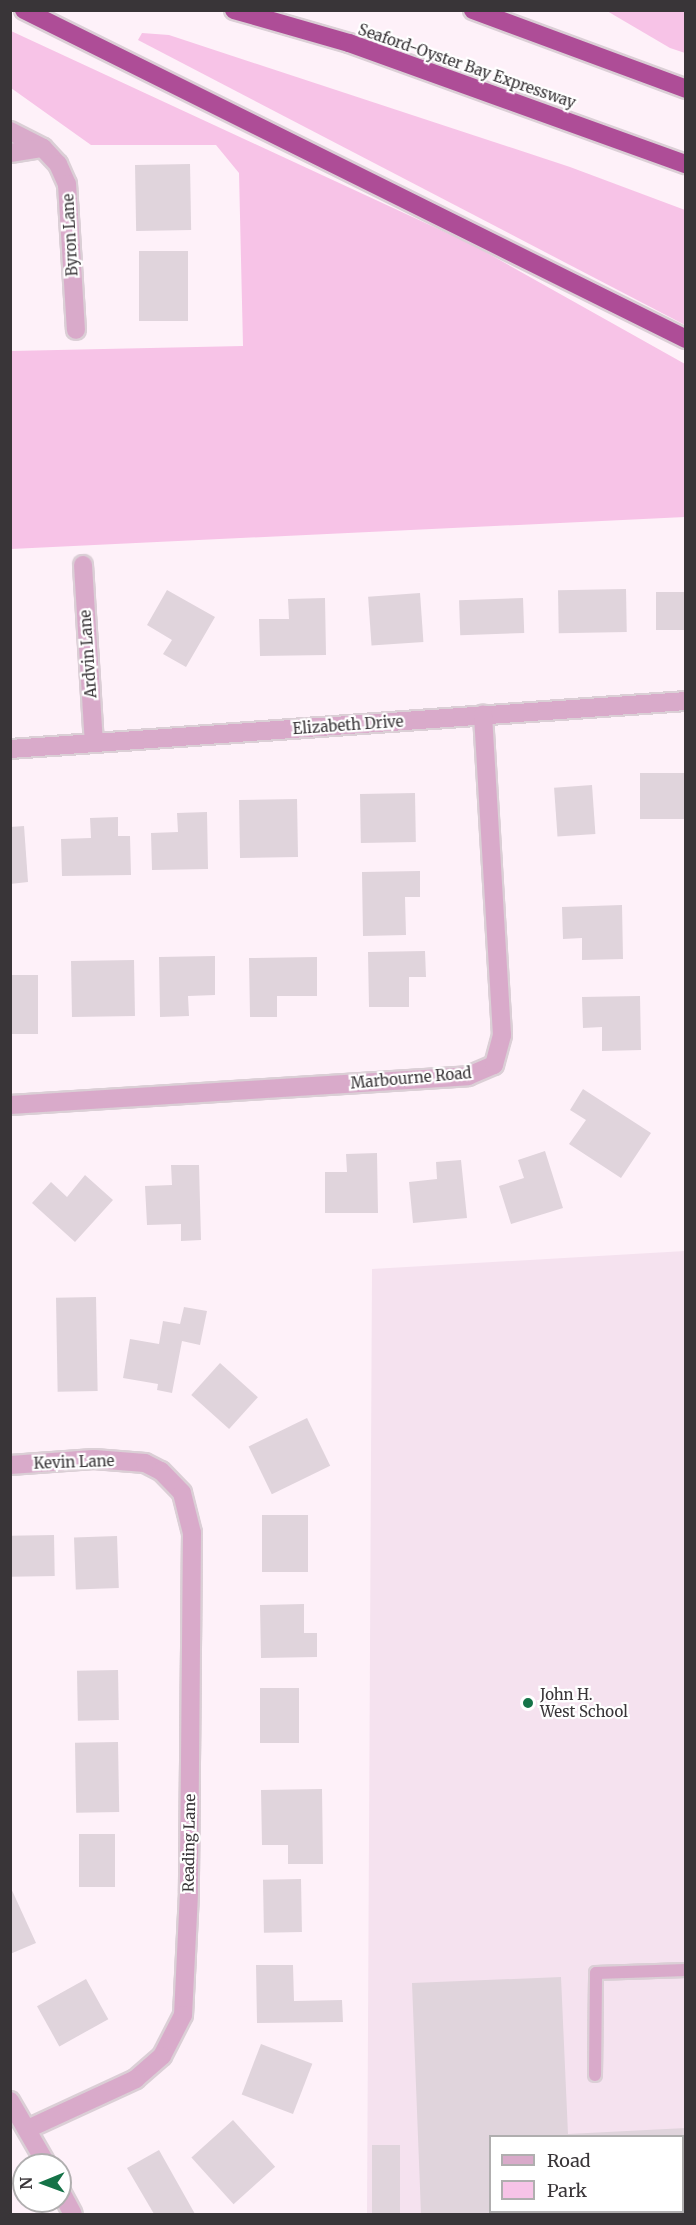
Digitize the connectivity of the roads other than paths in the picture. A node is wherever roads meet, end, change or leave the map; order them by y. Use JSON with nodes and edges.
{"nodes":[{"id":1,"x":24,"y":10,"type":"edge"},
{"id":2,"x":234,"y":10,"type":"edge"},
{"id":3,"x":473,"y":10,"type":"edge"},
{"id":4,"x":686,"y":89,"type":"edge"},
{"id":5,"x":10,"y":131,"type":"edge"},
{"id":6,"x":43,"y":148,"type":"junction"},
{"id":7,"x":10,"y":153,"type":"edge"},
{"id":8,"x":686,"y":164,"type":"edge"},
{"id":9,"x":76,"y":330,"type":"dead end"},
{"id":10,"x":686,"y":339,"type":"edge"},
{"id":11,"x":82,"y":565,"type":"dead end"},
{"id":12,"x":686,"y":701,"type":"edge"},
{"id":13,"x":483,"y":715,"type":"junction"},
{"id":14,"x":94,"y":743,"type":"junction"},
{"id":15,"x":10,"y":748,"type":"edge"},
{"id":16,"x":10,"y":1105,"type":"edge"},
{"id":17,"x":10,"y":1465,"type":"edge"},
{"id":18,"x":168,"y":1478,"type":"joint"},
{"id":19,"x":686,"y":1971,"type":"edge"},
{"id":20,"x":595,"y":2075,"type":"dead end"},
{"id":21,"x":10,"y":2101,"type":"edge"},
{"id":22,"x":28,"y":2129,"type":"junction"},
{"id":23,"x":41,"y":2153,"type":"edge"}],
"edges":[{"from":1,"to":10,"type":"highway"},
{"from":2,"to":8,"type":"highway","name":"Seaford-Oyster Bay Expressway"},
{"from":3,"to":4,"type":"highway"},
{"from":5,"to":6,"type":"street"},
{"from":6,"to":7,"type":"street"},
{"from":6,"to":9,"type":"street","name":"Byron Lane"},
{"from":11,"to":14,"type":"street","name":"Ardvin Lane"},
{"from":12,"to":13,"type":"street","name":"Elizabeth Drive"},
{"from":13,"to":14,"type":"street","name":"Elizabeth Drive"},
{"from":13,"to":16,"type":"street","name":"Marbourne Road"},
{"from":14,"to":15,"type":"street","name":"Elizabeth Drive"},
{"from":17,"to":18,"type":"street","name":"Kevin Lane"},
{"from":18,"to":22,"type":"street","name":"Reading Lane"},
{"from":19,"to":20,"type":"lane"},
{"from":21,"to":22,"type":"street"},
{"from":22,"to":23,"type":"street"}]}
